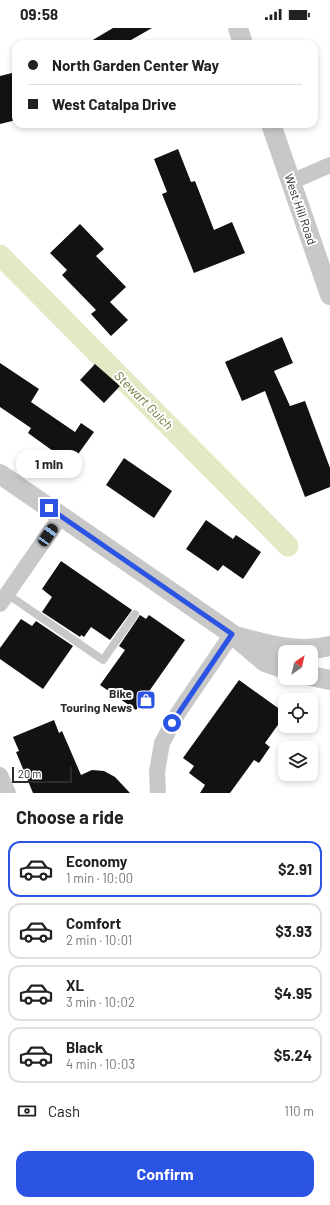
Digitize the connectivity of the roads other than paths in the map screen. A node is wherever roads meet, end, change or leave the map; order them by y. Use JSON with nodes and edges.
{"nodes":[{"id":1,"x":238,"y":28,"type":"edge"},
{"id":2,"x":242,"y":40,"type":"edge"},
{"id":3,"x":272,"y":128,"type":"edge"},
{"id":4,"x":330,"y":165,"type":"edge"},
{"id":5,"x":291,"y":182,"type":"junction"},
{"id":6,"x":330,"y":295,"type":"edge"},
{"id":7,"x":0,"y":474,"type":"edge"},
{"id":8,"x":61,"y":516,"type":"junction"},
{"id":9,"x":3,"y":599,"type":"edge"},
{"id":10,"x":135,"y":614,"type":"dead end"},
{"id":11,"x":232,"y":634,"type":"junction"},
{"id":12,"x":330,"y":646,"type":"edge"},
{"id":13,"x":278,"y":666,"type":"edge"},
{"id":14,"x":318,"y":677,"type":"edge"},
{"id":15,"x":330,"y":680,"type":"edge"},
{"id":16,"x":0,"y":775,"type":"edge"},
{"id":17,"x":8,"y":793,"type":"edge"},
{"id":18,"x":158,"y":793,"type":"edge"}],
"edges":[{"from":1,"to":2,"type":"street"},
{"from":3,"to":5,"type":"street","name":"West Hill Road"},
{"from":4,"to":5,"type":"street"},
{"from":5,"to":6,"type":"street","name":"West Hill Road"},
{"from":7,"to":8,"type":"street"},
{"from":8,"to":9,"type":"street"},
{"from":8,"to":11,"type":"street"},
{"from":9,"to":10,"type":"lane"},
{"from":11,"to":12,"type":"street"},
{"from":11,"to":13,"type":"street"},
{"from":11,"to":18,"type":"street"},
{"from":14,"to":15,"type":"street"},
{"from":16,"to":17,"type":"street"}]}
